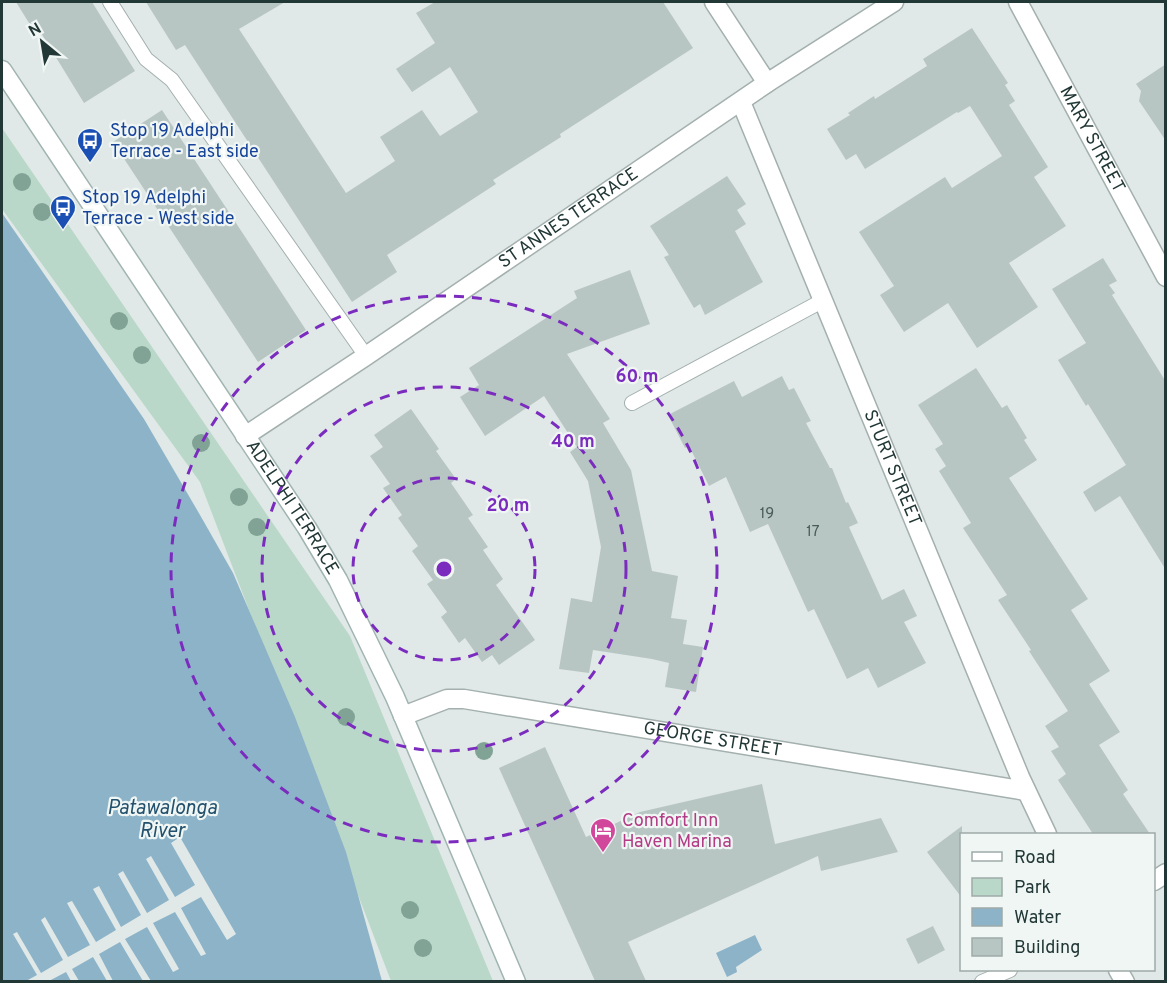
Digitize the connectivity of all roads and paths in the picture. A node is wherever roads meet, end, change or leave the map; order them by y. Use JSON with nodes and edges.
{"nodes":[{"id":1,"x":110,"y":2,"type":"edge"},
{"id":2,"x":714,"y":2,"type":"edge"},
{"id":3,"x":894,"y":2,"type":"edge"},
{"id":4,"x":1018,"y":2,"type":"edge"},
{"id":5,"x":2,"y":70,"type":"edge"},
{"id":6,"x":767,"y":83,"type":"junction"},
{"id":7,"x":741,"y":102,"type":"junction"},
{"id":8,"x":1166,"y":277,"type":"edge"},
{"id":9,"x":822,"y":301,"type":"junction"},
{"id":10,"x":366,"y":357,"type":"junction"},
{"id":11,"x":632,"y":403,"type":"dead end"},
{"id":12,"x":245,"y":436,"type":"junction"},
{"id":13,"x":403,"y":716,"type":"junction"},
{"id":14,"x":1026,"y":791,"type":"junction"},
{"id":15,"x":1047,"y":833,"type":"edge"},
{"id":16,"x":1005,"y":971,"type":"edge"},
{"id":17,"x":516,"y":981,"type":"edge"},
{"id":18,"x":982,"y":981,"type":"edge"}],
"edges":[{"from":1,"to":10,"type":"lane"},
{"from":2,"to":6,"type":"street"},
{"from":3,"to":6,"type":"street","name":"ST ANNES TERRACE"},
{"from":4,"to":8,"type":"street","name":"MARY STREET"},
{"from":5,"to":12,"type":"street","name":"ADELPHI TERRACE"},
{"from":6,"to":7,"type":"street","name":"ST ANNES TERRACE"},
{"from":7,"to":9,"type":"street","name":"STURT STREET"},
{"from":7,"to":10,"type":"street","name":"ST ANNES TERRACE"},
{"from":9,"to":11,"type":"lane"},
{"from":9,"to":14,"type":"street","name":"STURT STREET"},
{"from":10,"to":12,"type":"street","name":"ST ANNES TERRACE"},
{"from":12,"to":13,"type":"street","name":"ADELPHI TERRACE"},
{"from":13,"to":14,"type":"street","name":"GEORGE STREET"},
{"from":13,"to":17,"type":"street","name":"ADELPHI TERRACE"},
{"from":14,"to":15,"type":"street","name":"STURT STREET"},
{"from":16,"to":18,"type":"lane"}]}
